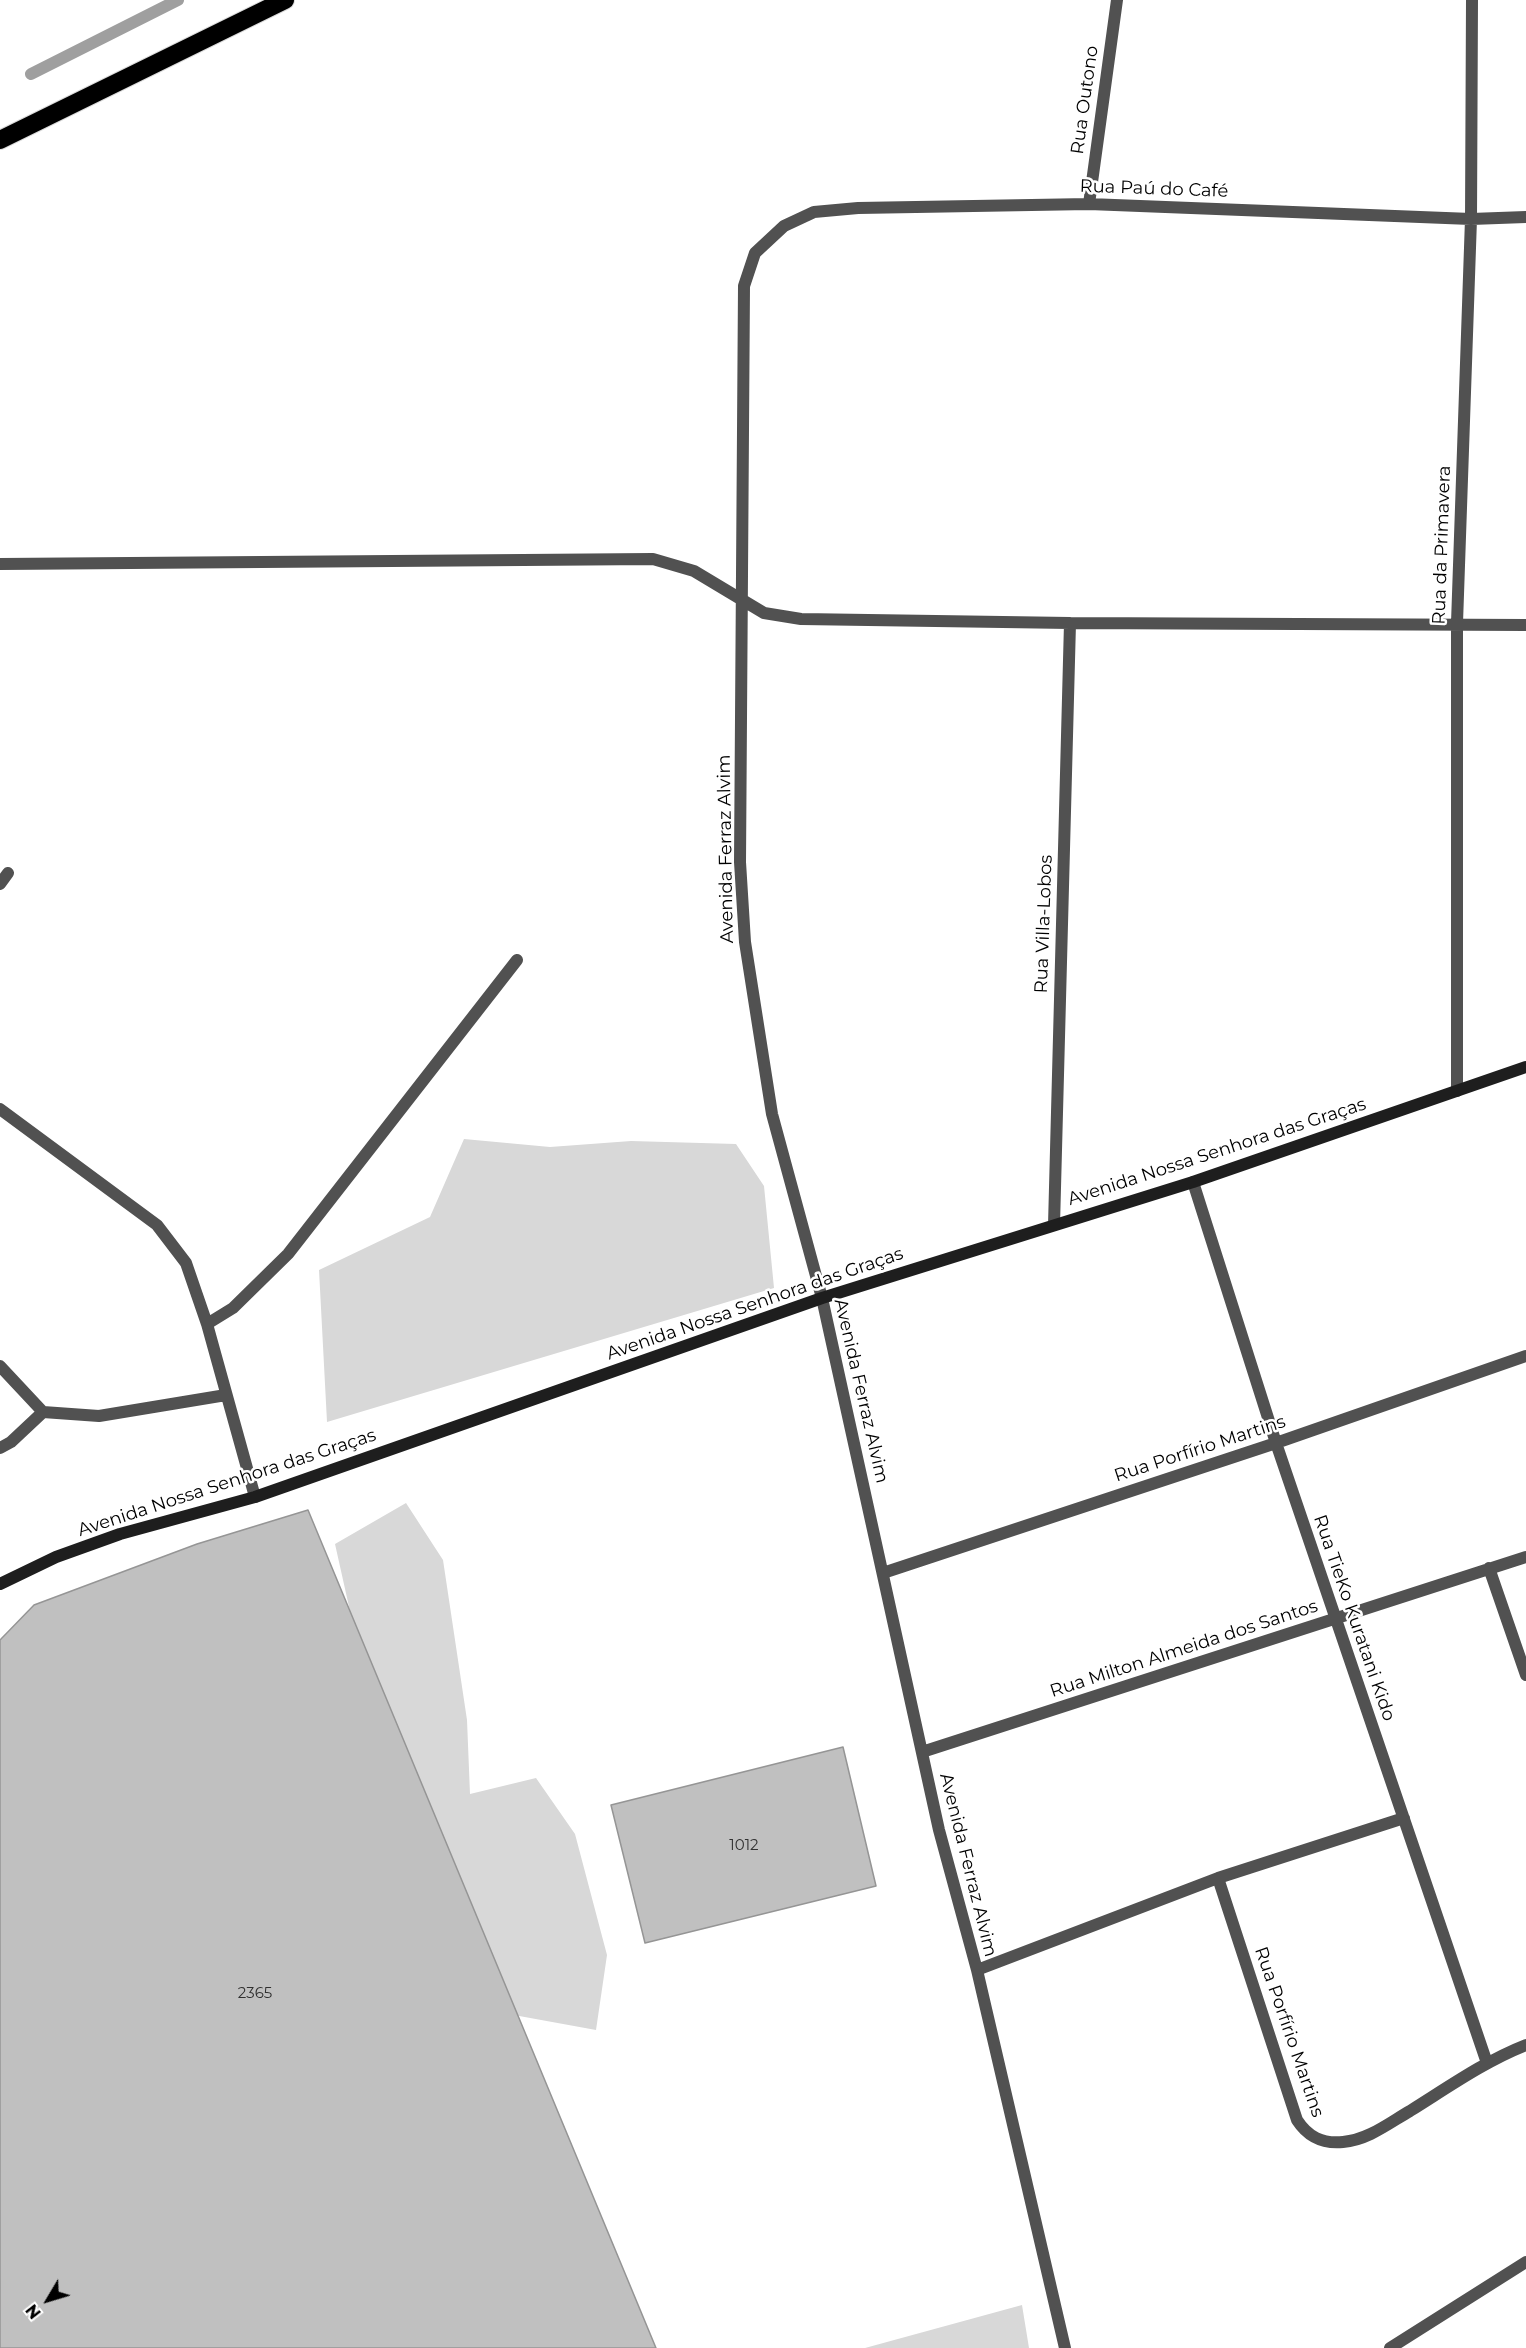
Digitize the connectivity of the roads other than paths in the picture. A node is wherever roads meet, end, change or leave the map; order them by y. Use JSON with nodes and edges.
{"nodes":[{"id":1,"x":285,"y":0,"type":"edge"},
{"id":2,"x":1117,"y":0,"type":"edge"},
{"id":3,"x":1472,"y":0,"type":"edge"},
{"id":4,"x":0,"y":140,"type":"edge"},
{"id":5,"x":1089,"y":204,"type":"junction"},
{"id":6,"x":1526,"y":217,"type":"edge"},
{"id":7,"x":1471,"y":219,"type":"junction"},
{"id":8,"x":784,"y":226,"type":"joint"},
{"id":9,"x":0,"y":564,"type":"edge"},
{"id":10,"x":742,"y":600,"type":"junction"},
{"id":11,"x":1070,"y":623,"type":"junction"},
{"id":12,"x":1457,"y":623,"type":"junction"},
{"id":13,"x":1526,"y":625,"type":"edge"},
{"id":14,"x":8,"y":873,"type":"dead end"},
{"id":15,"x":0,"y":884,"type":"edge"},
{"id":16,"x":517,"y":960,"type":"dead end"},
{"id":17,"x":1526,"y":1067,"type":"edge"},
{"id":18,"x":1456,"y":1091,"type":"junction"},
{"id":19,"x":0,"y":1109,"type":"edge"},
{"id":20,"x":1193,"y":1182,"type":"junction"},
{"id":21,"x":1054,"y":1226,"type":"junction"},
{"id":22,"x":822,"y":1298,"type":"junction"},
{"id":23,"x":207,"y":1324,"type":"junction"},
{"id":24,"x":1526,"y":1356,"type":"edge"},
{"id":25,"x":0,"y":1366,"type":"edge"},
{"id":26,"x":226,"y":1395,"type":"junction"},
{"id":27,"x":43,"y":1412,"type":"junction"},
{"id":28,"x":1276,"y":1443,"type":"junction"},
{"id":29,"x":0,"y":1448,"type":"edge"},
{"id":30,"x":255,"y":1497,"type":"junction"},
{"id":31,"x":1526,"y":1557,"type":"edge"},
{"id":32,"x":1489,"y":1568,"type":"junction"},
{"id":33,"x":884,"y":1573,"type":"junction"},
{"id":34,"x":0,"y":1584,"type":"edge"},
{"id":35,"x":1336,"y":1619,"type":"junction"},
{"id":36,"x":1526,"y":1675,"type":"edge"},
{"id":37,"x":922,"y":1752,"type":"junction"},
{"id":38,"x":1404,"y":1818,"type":"junction"},
{"id":39,"x":1218,"y":1878,"type":"junction"},
{"id":40,"x":977,"y":1970,"type":"junction"},
{"id":41,"x":1526,"y":2045,"type":"edge"},
{"id":42,"x":1487,"y":2063,"type":"junction"},
{"id":43,"x":1526,"y":2262,"type":"edge"},
{"id":44,"x":1065,"y":2348,"type":"edge"},
{"id":45,"x":1390,"y":2348,"type":"edge"}],
"edges":[{"from":1,"to":4,"type":"highway"},
{"from":2,"to":5,"type":"street","name":"Rua Outono"},
{"from":3,"to":7,"type":"street","name":"Rua da Primavera"},
{"from":5,"to":7,"type":"street","name":"Rua Paú do Café"},
{"from":5,"to":8,"type":"street","name":"Rua Paú do Café"},
{"from":6,"to":7,"type":"street","name":"Rua Paú do Café"},
{"from":7,"to":12,"type":"street","name":"Rua da Primavera"},
{"from":8,"to":10,"type":"street","name":"Avenida Ferraz Alvim"},
{"from":9,"to":10,"type":"street"},
{"from":10,"to":11,"type":"street"},
{"from":10,"to":22,"type":"street","name":"Avenida Ferraz Alvim"},
{"from":11,"to":12,"type":"street"},
{"from":11,"to":21,"type":"street","name":"Rua Villa-Lobos"},
{"from":12,"to":13,"type":"street"},
{"from":12,"to":18,"type":"street","name":"Rua da Primavera"},
{"from":14,"to":15,"type":"street"},
{"from":16,"to":23,"type":"street"},
{"from":17,"to":18,"type":"main road","name":"Avenida Nossa Senhora das Graças"},
{"from":18,"to":20,"type":"main road","name":"Avenida Nossa Senhora das Graças"},
{"from":19,"to":23,"type":"street"},
{"from":20,"to":21,"type":"main road","name":"Avenida Nossa Senhora das Graças"},
{"from":20,"to":28,"type":"street","name":"Rua TieKo Kuratani Kido"},
{"from":21,"to":22,"type":"main road","name":"Avenida Nossa Senhora das Graças"},
{"from":22,"to":30,"type":"main road","name":"Avenida Nossa Senhora das Graças"},
{"from":22,"to":33,"type":"street","name":"Avenida Ferraz Alvim"},
{"from":23,"to":26,"type":"street"},
{"from":24,"to":28,"type":"street","name":"Rua Porfírio Martins"},
{"from":25,"to":27,"type":"street"},
{"from":26,"to":27,"type":"street"},
{"from":26,"to":30,"type":"street"},
{"from":27,"to":29,"type":"street"},
{"from":28,"to":33,"type":"street","name":"Rua Porfírio Martins"},
{"from":28,"to":35,"type":"street","name":"Rua TieKo Kuratani Kido"},
{"from":30,"to":34,"type":"main road","name":"Avenida Nossa Senhora das Graças"},
{"from":31,"to":32,"type":"street","name":"Rua Milton Almeida dos Santos"},
{"from":32,"to":35,"type":"street","name":"Rua Milton Almeida dos Santos"},
{"from":32,"to":36,"type":"street"},
{"from":33,"to":37,"type":"street","name":"Avenida Ferraz Alvim"},
{"from":35,"to":37,"type":"street","name":"Rua Milton Almeida dos Santos"},
{"from":35,"to":38,"type":"street","name":"Rua TieKo Kuratani Kido"},
{"from":37,"to":40,"type":"street","name":"Avenida Ferraz Alvim"},
{"from":38,"to":39,"type":"street"},
{"from":38,"to":42,"type":"street","name":"Rua TieKo Kuratani Kido"},
{"from":39,"to":40,"type":"street"},
{"from":39,"to":42,"type":"street","name":"Rua Porfírio Martins"},
{"from":40,"to":44,"type":"street","name":"Avenida Ferraz Alvim"},
{"from":41,"to":42,"type":"street","name":"Rua Porfírio Martins"},
{"from":43,"to":45,"type":"street"}]}
